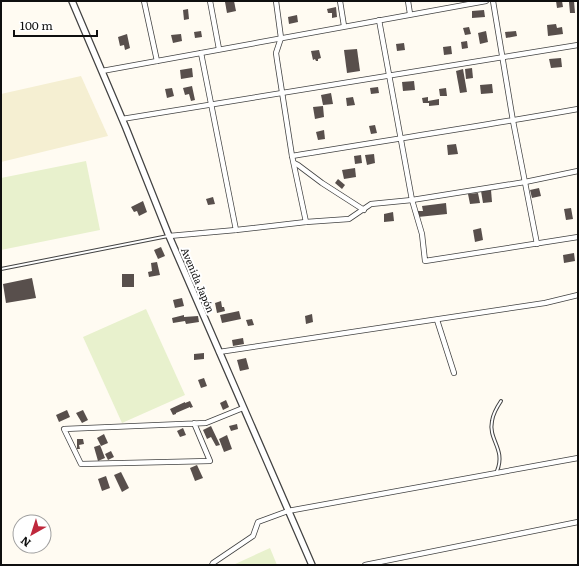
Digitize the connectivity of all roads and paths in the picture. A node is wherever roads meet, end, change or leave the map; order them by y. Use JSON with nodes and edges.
{"nodes":[{"id":1,"x":72,"y":1,"type":"edge"},
{"id":2,"x":144,"y":1,"type":"edge"},
{"id":3,"x":210,"y":1,"type":"edge"},
{"id":4,"x":276,"y":1,"type":"edge"},
{"id":5,"x":340,"y":1,"type":"edge"},
{"id":6,"x":408,"y":1,"type":"edge"},
{"id":7,"x":486,"y":1,"type":"edge"},
{"id":8,"x":493,"y":1,"type":"edge"},
{"id":9,"x":410,"y":14,"type":"junction"},
{"id":10,"x":379,"y":20,"type":"junction"},
{"id":11,"x":344,"y":26,"type":"junction"},
{"id":12,"x":281,"y":38,"type":"junction"},
{"id":13,"x":578,"y":45,"type":"edge"},
{"id":14,"x":219,"y":50,"type":"junction"},
{"id":15,"x":201,"y":53,"type":"junction"},
{"id":16,"x":502,"y":58,"type":"junction"},
{"id":17,"x":157,"y":61,"type":"junction"},
{"id":18,"x":102,"y":71,"type":"junction"},
{"id":19,"x":389,"y":77,"type":"junction"},
{"id":20,"x":282,"y":94,"type":"junction"},
{"id":21,"x":211,"y":104,"type":"junction"},
{"id":22,"x":578,"y":109,"type":"edge"},
{"id":23,"x":122,"y":119,"type":"junction"},
{"id":24,"x":513,"y":120,"type":"junction"},
{"id":25,"x":400,"y":138,"type":"junction"},
{"id":26,"x":292,"y":156,"type":"junction"},
{"id":27,"x":294,"y":163,"type":"junction"},
{"id":28,"x":578,"y":171,"type":"edge"},
{"id":29,"x":524,"y":182,"type":"junction"},
{"id":30,"x":412,"y":200,"type":"junction"},
{"id":31,"x":364,"y":210,"type":"junction"},
{"id":32,"x":306,"y":222,"type":"junction"},
{"id":33,"x":236,"y":230,"type":"junction"},
{"id":34,"x":169,"y":236,"type":"junction"},
{"id":35,"x":578,"y":237,"type":"edge"},
{"id":36,"x":537,"y":244,"type":"junction"},
{"id":37,"x":1,"y":269,"type":"edge"},
{"id":38,"x":578,"y":294,"type":"edge"},
{"id":39,"x":437,"y":320,"type":"junction"},
{"id":40,"x":219,"y":352,"type":"junction"},
{"id":41,"x":454,"y":373,"type":"dead end"},
{"id":42,"x":501,"y":400,"type":"dead end"},
{"id":43,"x":243,"y":408,"type":"junction"},
{"id":44,"x":194,"y":423,"type":"junction"},
{"id":45,"x":578,"y":458,"type":"edge"},
{"id":46,"x":497,"y":472,"type":"junction"},
{"id":47,"x":288,"y":511,"type":"junction"},
{"id":48,"x":578,"y":522,"type":"edge"},
{"id":49,"x":212,"y":565,"type":"edge"},
{"id":50,"x":312,"y":565,"type":"edge"},
{"id":51,"x":365,"y":565,"type":"edge"}],
"edges":[{"from":1,"to":18,"type":"street","name":"Avenida Japón"},
{"from":2,"to":17,"type":"street"},
{"from":3,"to":14,"type":"street"},
{"from":4,"to":12,"type":"street"},
{"from":5,"to":11,"type":"street"},
{"from":6,"to":9,"type":"street"},
{"from":7,"to":9,"type":"street"},
{"from":8,"to":16,"type":"street"},
{"from":9,"to":10,"type":"street"},
{"from":10,"to":11,"type":"street"},
{"from":10,"to":19,"type":"street"},
{"from":11,"to":12,"type":"street"},
{"from":12,"to":14,"type":"street"},
{"from":12,"to":20,"type":"street"},
{"from":13,"to":16,"type":"street"},
{"from":14,"to":15,"type":"street"},
{"from":15,"to":17,"type":"street"},
{"from":15,"to":21,"type":"street"},
{"from":16,"to":19,"type":"street"},
{"from":16,"to":24,"type":"street"},
{"from":17,"to":18,"type":"street"},
{"from":18,"to":23,"type":"street","name":"Avenida Japón"},
{"from":19,"to":20,"type":"street"},
{"from":19,"to":25,"type":"street"},
{"from":20,"to":21,"type":"street"},
{"from":20,"to":26,"type":"street"},
{"from":21,"to":23,"type":"street"},
{"from":21,"to":33,"type":"street"},
{"from":22,"to":24,"type":"street"},
{"from":23,"to":34,"type":"street","name":"Avenida Japón"},
{"from":24,"to":25,"type":"street"},
{"from":24,"to":29,"type":"street"},
{"from":25,"to":26,"type":"street"},
{"from":25,"to":30,"type":"street"},
{"from":26,"to":27,"type":"street"},
{"from":27,"to":31,"type":"street"},
{"from":27,"to":32,"type":"street"},
{"from":28,"to":29,"type":"street"},
{"from":29,"to":30,"type":"street"},
{"from":29,"to":36,"type":"street"},
{"from":30,"to":31,"type":"street"},
{"from":30,"to":36,"type":"street"},
{"from":31,"to":32,"type":"street"},
{"from":32,"to":33,"type":"street"},
{"from":33,"to":34,"type":"street"},
{"from":34,"to":37,"type":"lane"},
{"from":34,"to":40,"type":"street","name":"Avenida Japón"},
{"from":35,"to":36,"type":"street"},
{"from":38,"to":39,"type":"street"},
{"from":39,"to":40,"type":"street"},
{"from":39,"to":41,"type":"street"},
{"from":40,"to":43,"type":"street","name":"Avenida Japón"},
{"from":42,"to":46,"type":"lane"},
{"from":43,"to":44,"type":"street"},
{"from":43,"to":47,"type":"street","name":"Avenida Japón"},
{"from":44,"to":44,"type":"street"},
{"from":45,"to":46,"type":"street"},
{"from":46,"to":47,"type":"street"},
{"from":47,"to":49,"type":"street"},
{"from":47,"to":50,"type":"street","name":"Avenida Japón"},
{"from":48,"to":51,"type":"street"}]}
